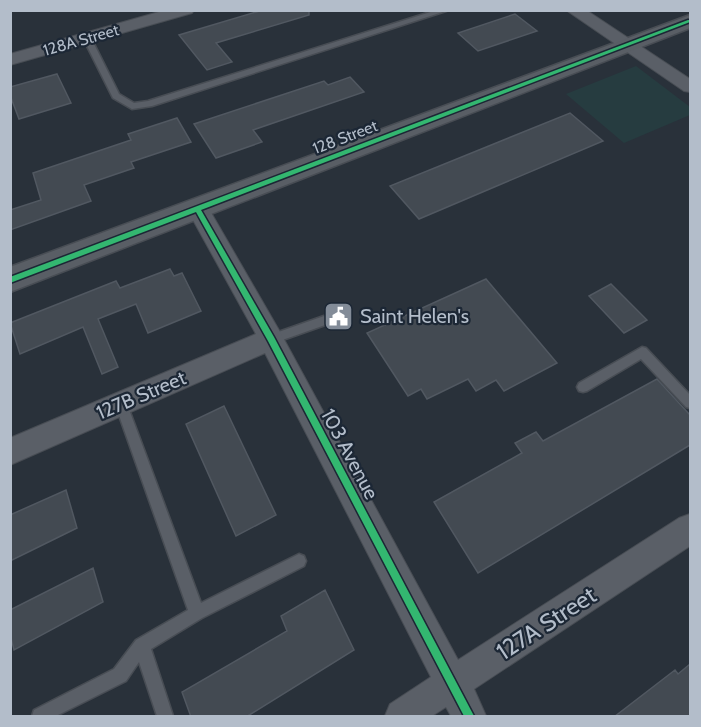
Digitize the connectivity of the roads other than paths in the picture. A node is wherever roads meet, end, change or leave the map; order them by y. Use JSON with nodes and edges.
{"nodes":[{"id":1,"x":186,"y":10,"type":"edge"},
{"id":2,"x":446,"y":10,"type":"edge"},
{"id":3,"x":574,"y":10,"type":"edge"},
{"id":4,"x":690,"y":21,"type":"edge"},
{"id":5,"x":87,"y":38,"type":"junction"},
{"id":6,"x":627,"y":45,"type":"junction"},
{"id":7,"x":10,"y":60,"type":"edge"},
{"id":8,"x":690,"y":87,"type":"edge"},
{"id":9,"x":198,"y":209,"type":"junction"},
{"id":10,"x":10,"y":280,"type":"edge"},
{"id":11,"x":324,"y":321,"type":"dead end"},
{"id":12,"x":271,"y":339,"type":"junction"},
{"id":13,"x":583,"y":387,"type":"dead end"},
{"id":14,"x":690,"y":403,"type":"edge"},
{"id":15,"x":121,"y":404,"type":"junction"},
{"id":16,"x":10,"y":452,"type":"edge"},
{"id":17,"x":690,"y":529,"type":"edge"},
{"id":18,"x":299,"y":561,"type":"dead end"},
{"id":19,"x":197,"y":613,"type":"junction"},
{"id":20,"x":142,"y":646,"type":"junction"},
{"id":21,"x":451,"y":683,"type":"junction"},
{"id":22,"x":40,"y":717,"type":"edge"},
{"id":23,"x":165,"y":717,"type":"edge"},
{"id":24,"x":402,"y":717,"type":"edge"},
{"id":25,"x":469,"y":717,"type":"edge"}],
"edges":[{"from":1,"to":5,"type":"street","name":"128A Street"},
{"from":2,"to":5,"type":"lane"},
{"from":3,"to":6,"type":"street"},
{"from":4,"to":6,"type":"main road","name":"128 Street"},
{"from":5,"to":7,"type":"street","name":"128A Street"},
{"from":6,"to":8,"type":"street"},
{"from":6,"to":9,"type":"main road","name":"128 Street"},
{"from":9,"to":10,"type":"main road","name":"128 Street"},
{"from":9,"to":12,"type":"street","name":"103 Avenue"},
{"from":11,"to":12,"type":"lane"},
{"from":12,"to":15,"type":"street","name":"127B Street"},
{"from":12,"to":21,"type":"street","name":"103 Avenue"},
{"from":13,"to":14,"type":"lane"},
{"from":15,"to":16,"type":"street","name":"127B Street"},
{"from":15,"to":19,"type":"lane"},
{"from":17,"to":21,"type":"street","name":"127A Street"},
{"from":18,"to":19,"type":"lane"},
{"from":19,"to":20,"type":"lane"},
{"from":20,"to":22,"type":"lane"},
{"from":20,"to":23,"type":"lane"},
{"from":21,"to":24,"type":"street","name":"127A Street"},
{"from":21,"to":25,"type":"street","name":"103 Avenue"}]}
